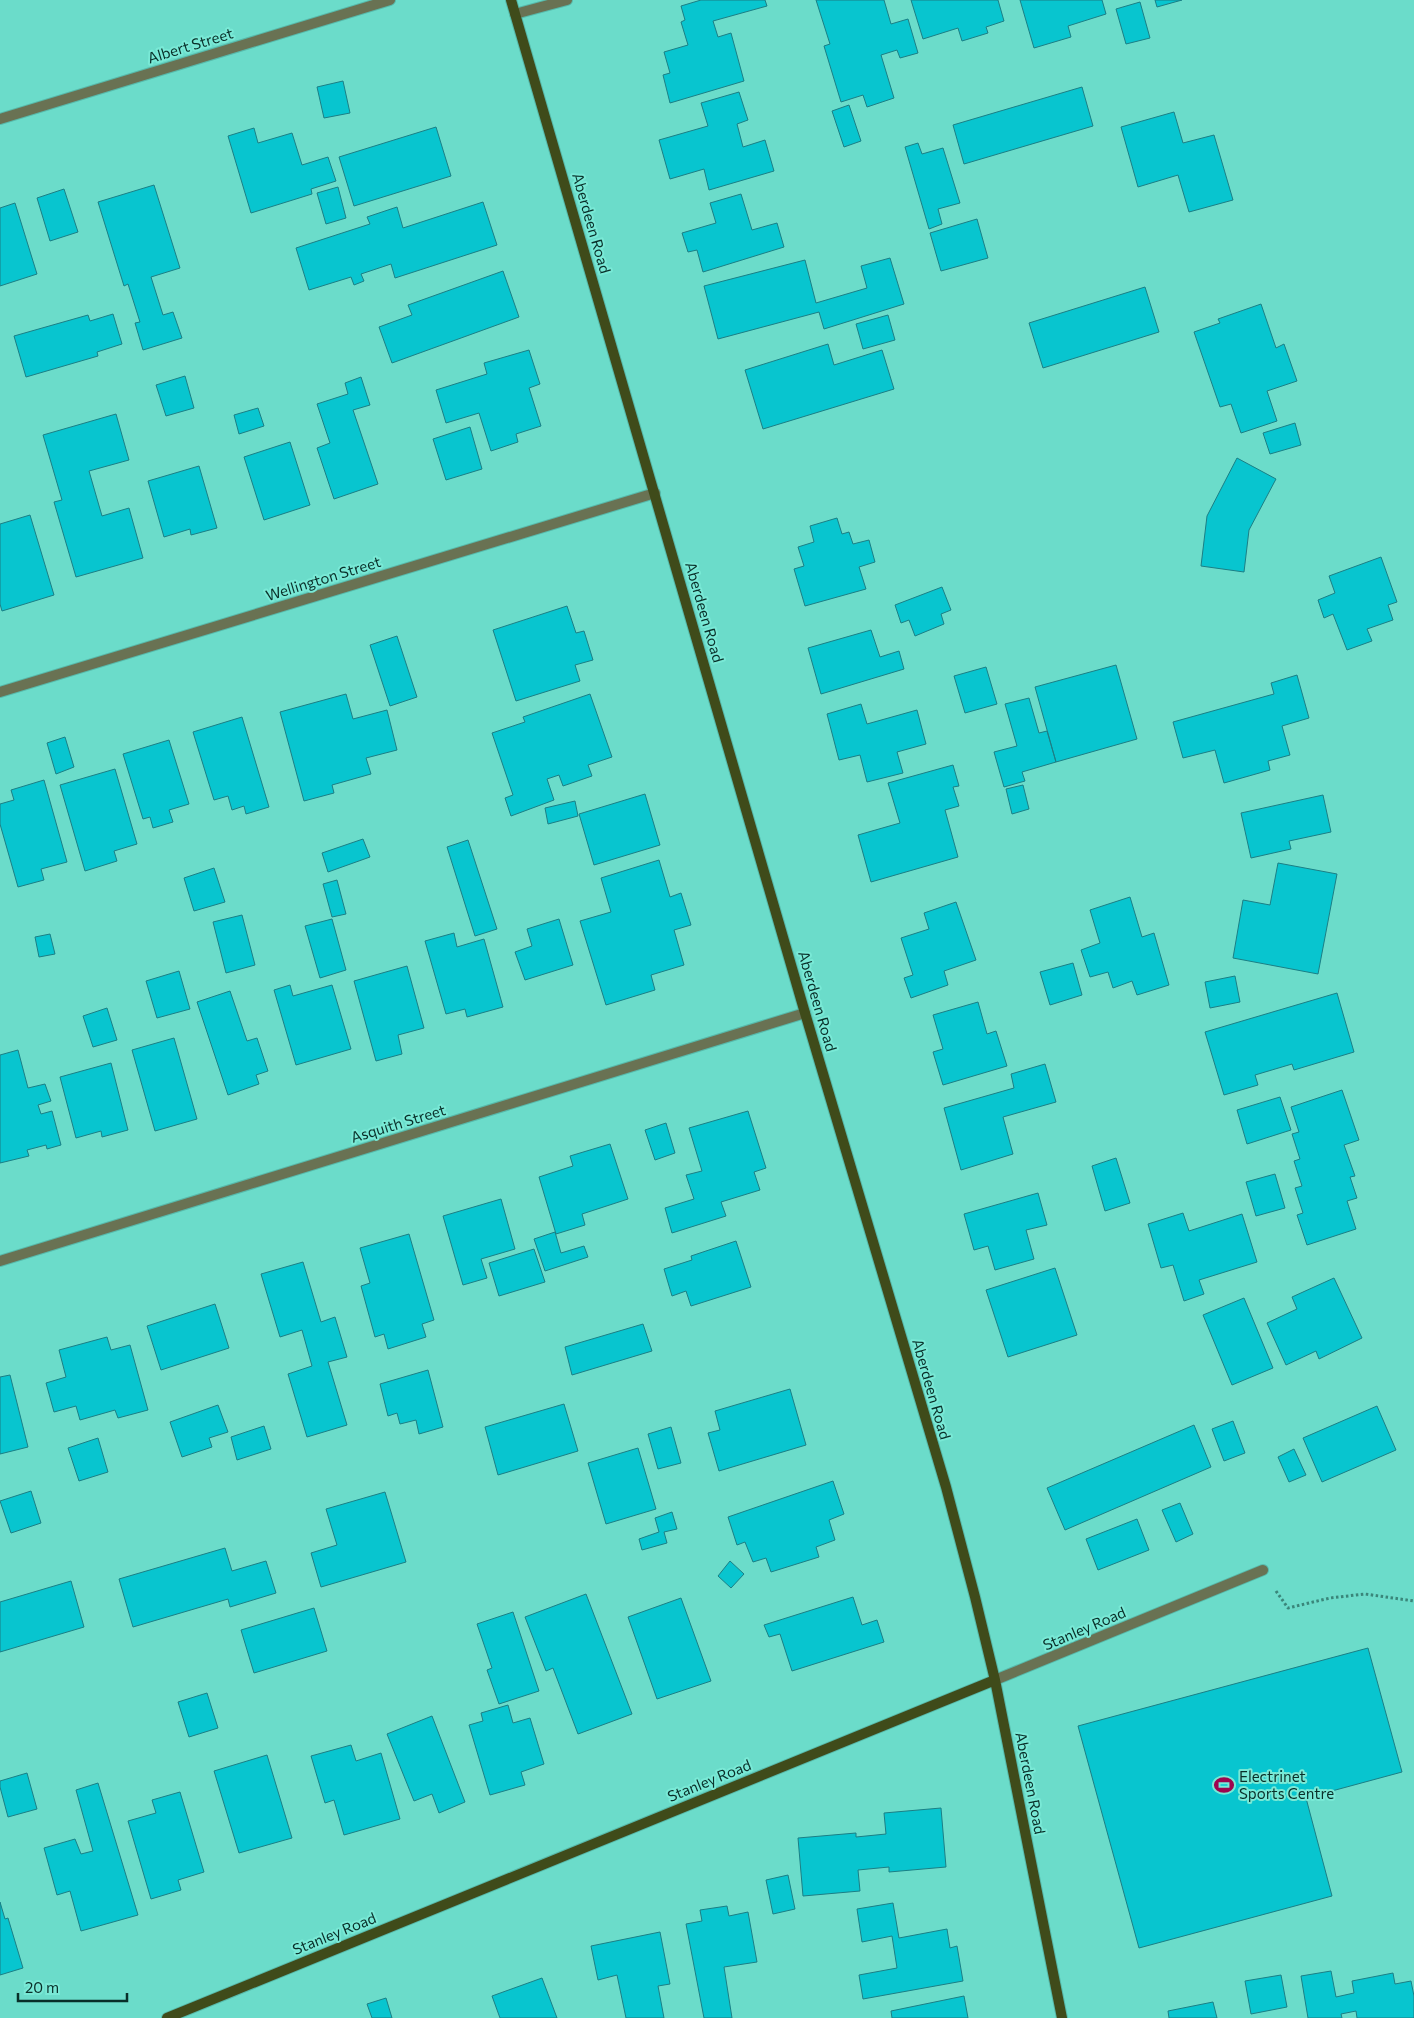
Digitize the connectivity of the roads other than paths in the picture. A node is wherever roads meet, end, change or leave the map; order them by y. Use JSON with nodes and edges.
{"nodes":[{"id":1,"x":390,"y":0,"type":"edge"},
{"id":2,"x":511,"y":0,"type":"edge"},
{"id":3,"x":567,"y":0,"type":"edge"},
{"id":4,"x":515,"y":14,"type":"junction"},
{"id":5,"x":0,"y":119,"type":"edge"},
{"id":6,"x":655,"y":493,"type":"junction"},
{"id":7,"x":0,"y":692,"type":"edge"},
{"id":8,"x":806,"y":1014,"type":"junction"},
{"id":9,"x":0,"y":1261,"type":"edge"},
{"id":10,"x":1263,"y":1570,"type":"road end"},
{"id":11,"x":995,"y":1680,"type":"junction"},
{"id":12,"x":167,"y":2018,"type":"edge"},
{"id":13,"x":1062,"y":2018,"type":"edge"}],
"edges":[{"from":1,"to":5,"type":"street","name":"Albert Street"},
{"from":2,"to":4,"type":"street","name":"Aberdeen Road"},
{"from":3,"to":4,"type":"street"},
{"from":4,"to":6,"type":"street","name":"Aberdeen Road"},
{"from":6,"to":7,"type":"street","name":"Wellington Street"},
{"from":6,"to":8,"type":"street","name":"Aberdeen Road"},
{"from":8,"to":9,"type":"street","name":"Asquith Street"},
{"from":8,"to":11,"type":"street","name":"Aberdeen Road"},
{"from":10,"to":11,"type":"street","name":"Stanley Road"},
{"from":11,"to":12,"type":"street","name":"Stanley Road"},
{"from":11,"to":13,"type":"street","name":"Aberdeen Road"}]}
